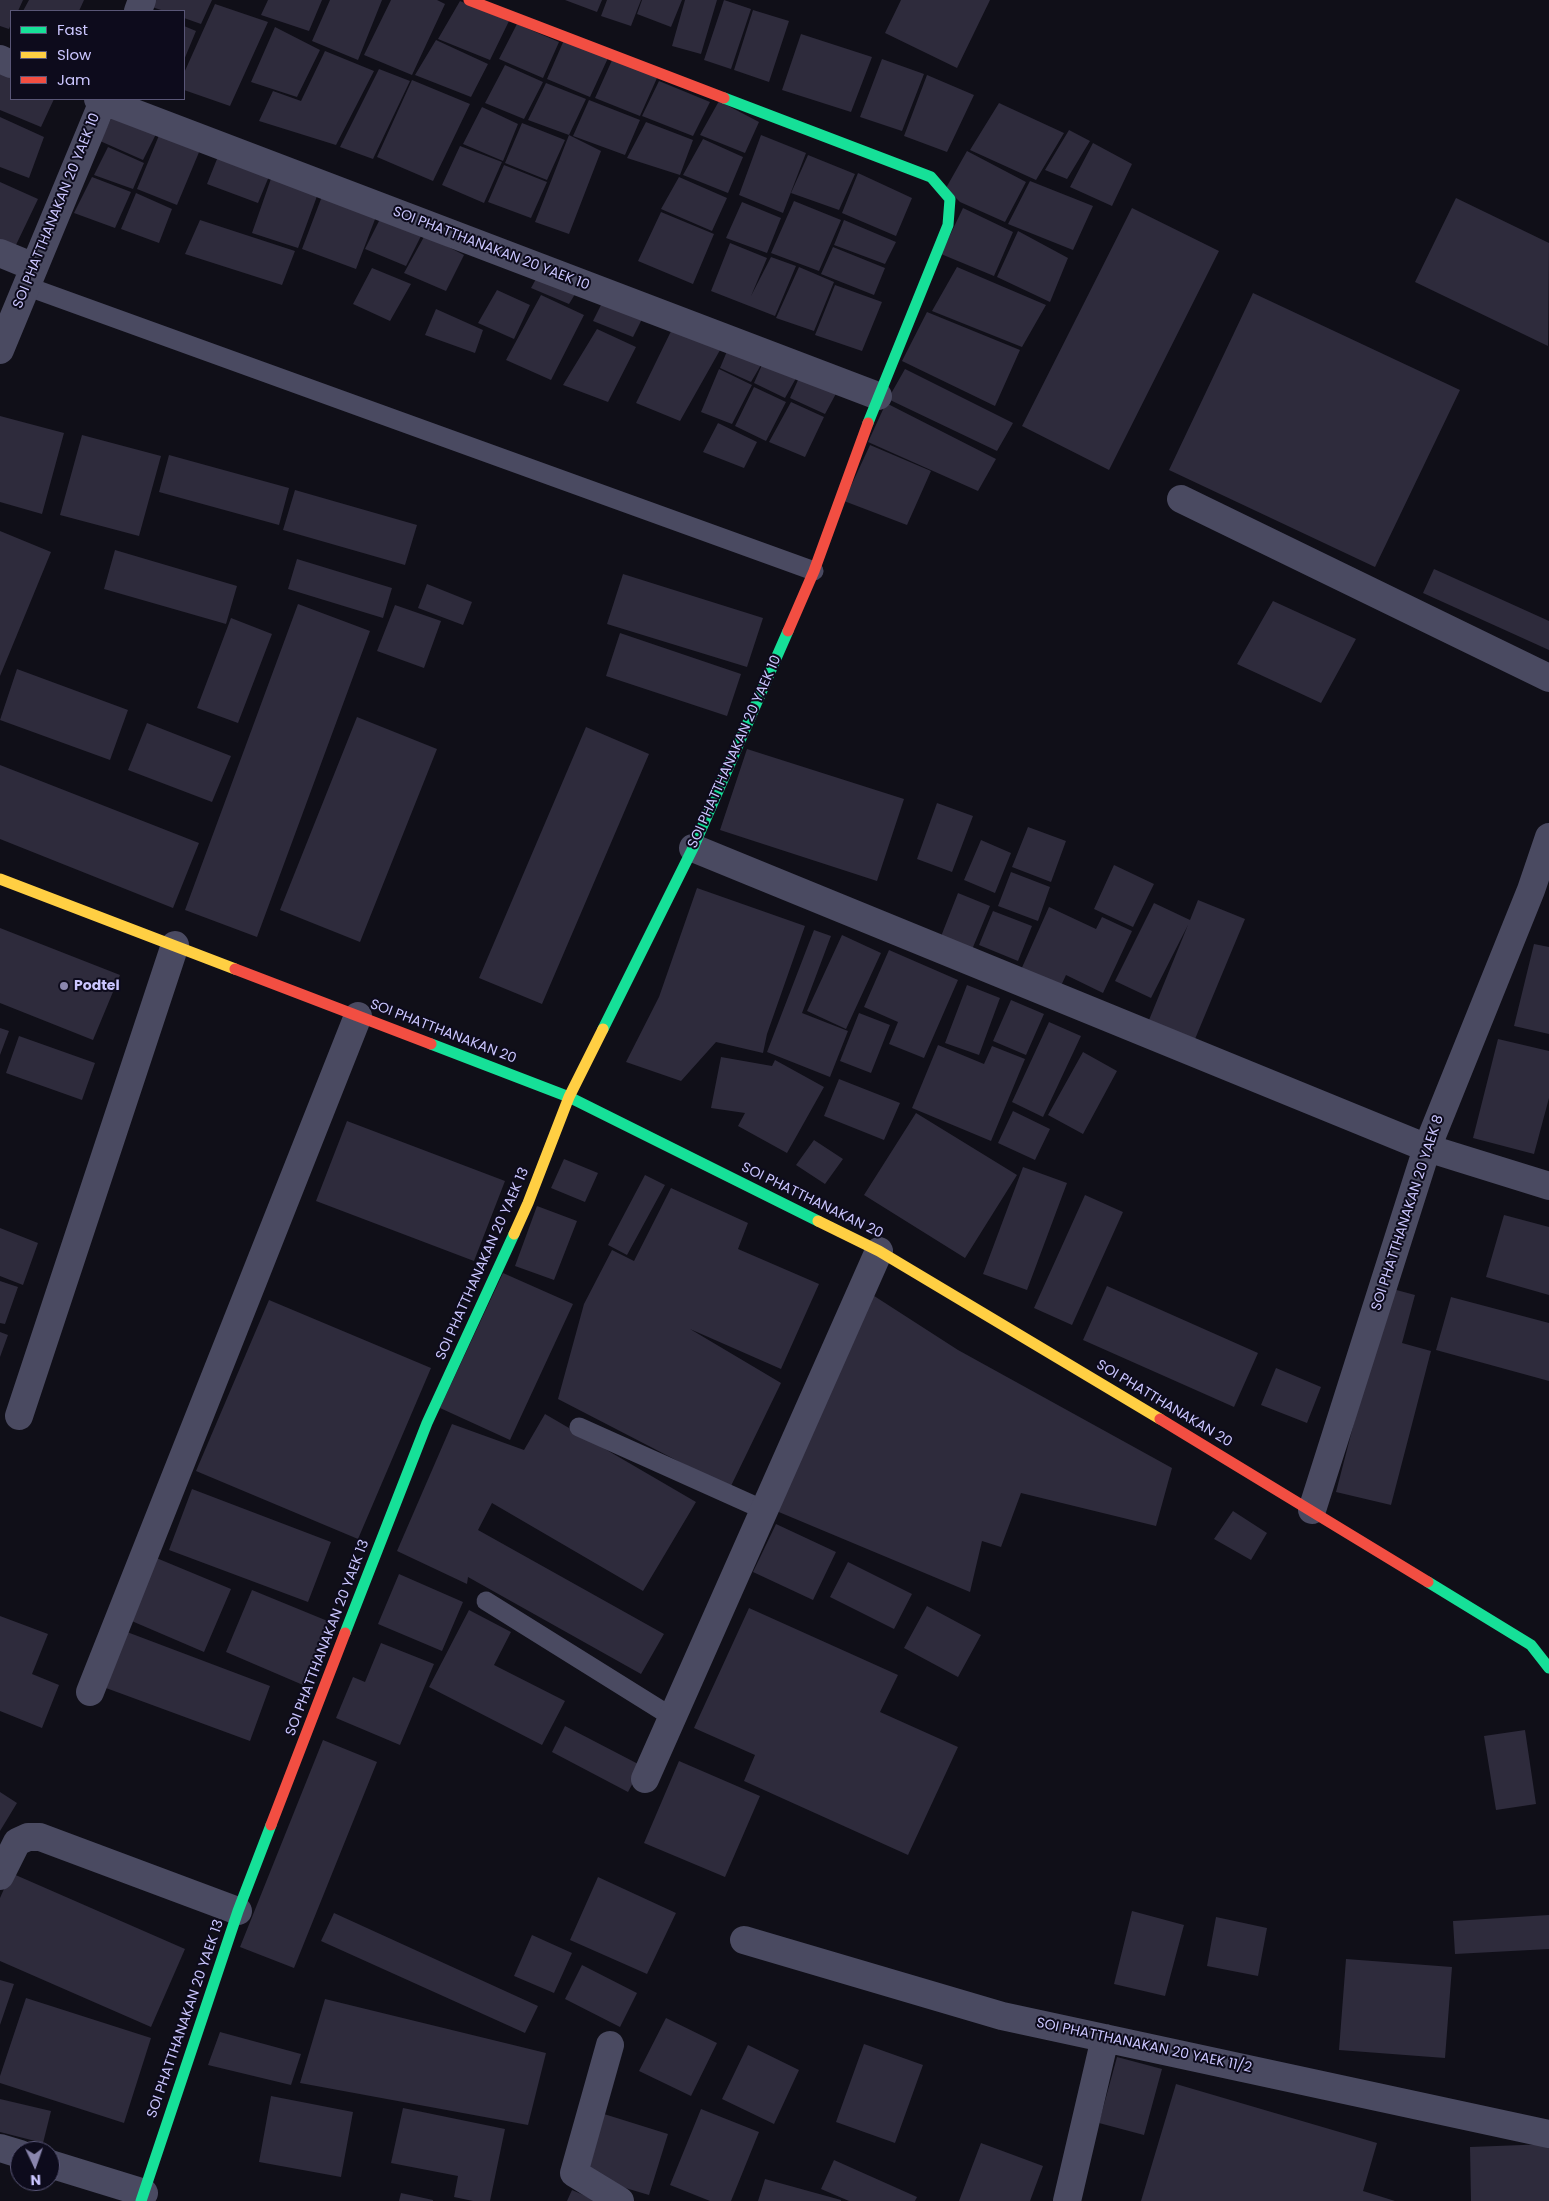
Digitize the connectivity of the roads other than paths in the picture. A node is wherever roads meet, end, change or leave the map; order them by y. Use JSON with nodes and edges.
{"nodes":[{"id":1,"x":469,"y":0,"type":"edge"},
{"id":2,"x":101,"y":100,"type":"edge"},
{"id":3,"x":104,"y":100,"type":"edge"},
{"id":4,"x":0,"y":253,"type":"edge"},
{"id":5,"x":30,"y":276,"type":"junction"},
{"id":6,"x":0,"y":350,"type":"edge"},
{"id":7,"x":878,"y":396,"type":"junction"},
{"id":8,"x":1181,"y":499,"type":"dead end"},
{"id":9,"x":814,"y":571,"type":"junction"},
{"id":10,"x":1549,"y":678,"type":"edge"},
{"id":11,"x":1549,"y":837,"type":"edge"},
{"id":12,"x":693,"y":848,"type":"junction"},
{"id":13,"x":0,"y":879,"type":"edge"},
{"id":14,"x":1540,"y":894,"type":"edge"},
{"id":15,"x":174,"y":945,"type":"junction"},
{"id":16,"x":358,"y":1016,"type":"junction"},
{"id":17,"x":569,"y":1097,"type":"junction"},
{"id":18,"x":1427,"y":1148,"type":"junction"},
{"id":19,"x":1549,"y":1186,"type":"edge"},
{"id":20,"x":879,"y":1251,"type":"junction"},
{"id":21,"x":19,"y":1416,"type":"dead end"},
{"id":22,"x":579,"y":1427,"type":"dead end"},
{"id":23,"x":764,"y":1510,"type":"junction"},
{"id":24,"x":1312,"y":1510,"type":"junction"},
{"id":25,"x":486,"y":1601,"type":"dead end"},
{"id":26,"x":1540,"y":1644,"type":"edge"},
{"id":27,"x":1549,"y":1668,"type":"edge"},
{"id":28,"x":90,"y":1692,"type":"dead end"},
{"id":29,"x":672,"y":1717,"type":"junction"},
{"id":30,"x":645,"y":1779,"type":"dead end"},
{"id":31,"x":0,"y":1876,"type":"edge"},
{"id":32,"x":238,"y":1911,"type":"junction"},
{"id":33,"x":744,"y":1940,"type":"dead end"},
{"id":34,"x":1104,"y":2038,"type":"junction"},
{"id":35,"x":610,"y":2045,"type":"dead end"},
{"id":36,"x":1549,"y":2134,"type":"edge"},
{"id":37,"x":60,"y":2168,"type":"edge"},
{"id":38,"x":142,"y":2197,"type":"edge"},
{"id":39,"x":620,"y":2201,"type":"edge"},
{"id":40,"x":1067,"y":2201,"type":"edge"}],
"edges":[{"from":1,"to":7,"type":"street","name":"SOI PHATTHANAKAN 20 YAEK 10"},
{"from":2,"to":5,"type":"street","name":"SOI PHATTHANAKAN 20 YAEK 10"},
{"from":3,"to":7,"type":"street","name":"SOI PHATTHANAKAN 20 YAEK 10"},
{"from":4,"to":5,"type":"street"},
{"from":5,"to":6,"type":"street","name":"SOI PHATTHANAKAN 20 YAEK 10"},
{"from":5,"to":9,"type":"lane"},
{"from":7,"to":9,"type":"street","name":"SOI PHATTHANAKAN 20 YAEK 10"},
{"from":8,"to":10,"type":"street"},
{"from":9,"to":12,"type":"street","name":"SOI PHATTHANAKAN 20 YAEK 10"},
{"from":11,"to":14,"type":"street","name":"SOI PHATTHANAKAN 20 YAEK 8"},
{"from":12,"to":17,"type":"street","name":"SOI PHATTHANAKAN 20 YAEK 10"},
{"from":12,"to":18,"type":"street"},
{"from":13,"to":15,"type":"street","name":"SOI PHATTHANAKAN 20"},
{"from":14,"to":18,"type":"street","name":"SOI PHATTHANAKAN 20 YAEK 8"},
{"from":15,"to":16,"type":"street","name":"SOI PHATTHANAKAN 20"},
{"from":15,"to":21,"type":"street"},
{"from":16,"to":17,"type":"street","name":"SOI PHATTHANAKAN 20"},
{"from":16,"to":28,"type":"street"},
{"from":17,"to":20,"type":"street","name":"SOI PHATTHANAKAN 20"},
{"from":17,"to":32,"type":"street","name":"SOI PHATTHANAKAN 20 YAEK 13"},
{"from":18,"to":19,"type":"street"},
{"from":18,"to":24,"type":"street","name":"SOI PHATTHANAKAN 20 YAEK 8"},
{"from":20,"to":23,"type":"street"},
{"from":20,"to":24,"type":"street","name":"SOI PHATTHANAKAN 20"},
{"from":22,"to":23,"type":"lane"},
{"from":23,"to":29,"type":"street"},
{"from":24,"to":26,"type":"street","name":"SOI PHATTHANAKAN 20"},
{"from":25,"to":29,"type":"lane"},
{"from":26,"to":27,"type":"street","name":"SOI PHATTHANAKAN 20"},
{"from":29,"to":30,"type":"street"},
{"from":31,"to":32,"type":"street"},
{"from":32,"to":38,"type":"street","name":"SOI PHATTHANAKAN 20 YAEK 13"},
{"from":33,"to":34,"type":"street","name":"SOI PHATTHANAKAN 20 YAEK 11/2"},
{"from":34,"to":36,"type":"street","name":"SOI PHATTHANAKAN 20 YAEK 11/2"},
{"from":34,"to":40,"type":"street"},
{"from":35,"to":39,"type":"street"},
{"from":37,"to":38,"type":"street"}]}
